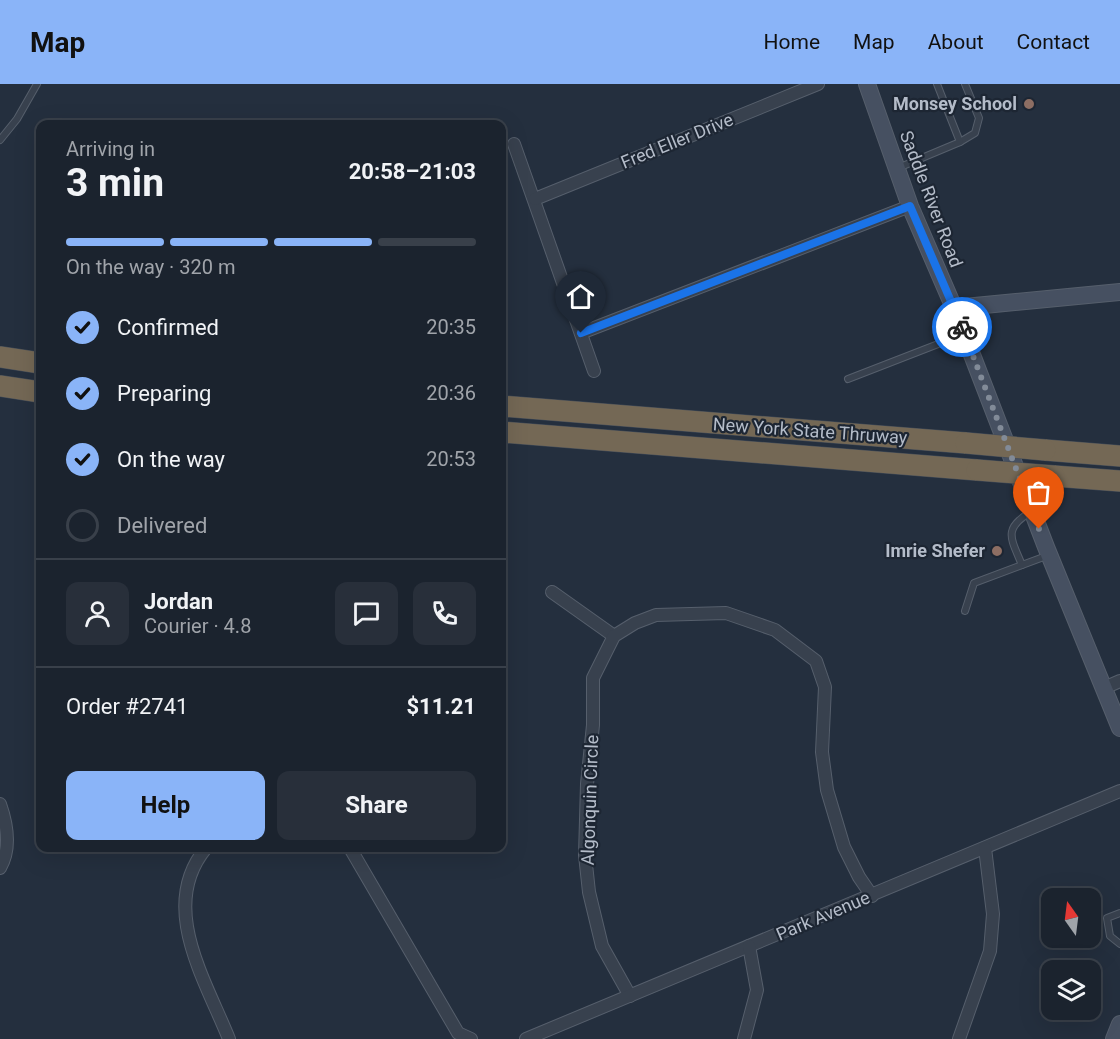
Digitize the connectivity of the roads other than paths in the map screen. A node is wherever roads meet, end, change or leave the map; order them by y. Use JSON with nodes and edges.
{"nodes":[{"id":1,"x":37,"y":84,"type":"edge"},
{"id":2,"x":818,"y":84,"type":"edge"},
{"id":3,"x":867,"y":84,"type":"edge"},
{"id":4,"x":937,"y":84,"type":"edge"},
{"id":5,"x":965,"y":84,"type":"edge"},
{"id":6,"x":0,"y":140,"type":"edge"},
{"id":7,"x":960,"y":142,"type":"junction"},
{"id":8,"x":514,"y":144,"type":"dead end"},
{"id":9,"x":898,"y":169,"type":"junction"},
{"id":10,"x":535,"y":199,"type":"junction"},
{"id":11,"x":910,"y":206,"type":"junction"},
{"id":12,"x":1120,"y":292,"type":"edge"},
{"id":13,"x":954,"y":308,"type":"junction"},
{"id":14,"x":581,"y":333,"type":"junction"},
{"id":15,"x":964,"y":334,"type":"junction"},
{"id":16,"x":0,"y":357,"type":"edge"},
{"id":17,"x":36,"y":362,"type":"edge"},
{"id":18,"x":594,"y":371,"type":"dead end"},
{"id":19,"x":848,"y":378,"type":"dead end"},
{"id":20,"x":0,"y":386,"type":"edge"},
{"id":21,"x":36,"y":392,"type":"edge"},
{"id":22,"x":506,"y":406,"type":"edge"},
{"id":23,"x":506,"y":432,"type":"edge"},
{"id":24,"x":1120,"y":456,"type":"edge"},
{"id":25,"x":1120,"y":481,"type":"edge"},
{"id":26,"x":1032,"y":511,"type":"junction"},
{"id":27,"x":1050,"y":555,"type":"junction"},
{"id":28,"x":1022,"y":566,"type":"junction"},
{"id":29,"x":552,"y":592,"type":"dead end"},
{"id":30,"x":965,"y":611,"type":"dead end"},
{"id":31,"x":614,"y":636,"type":"junction"},
{"id":32,"x":1120,"y":681,"type":"edge"},
{"id":33,"x":1104,"y":688,"type":"junction"},
{"id":34,"x":1120,"y":728,"type":"edge"},
{"id":35,"x":1120,"y":791,"type":"edge"},
{"id":36,"x":0,"y":804,"type":"edge"},
{"id":37,"x":985,"y":848,"type":"junction"},
{"id":38,"x":203,"y":852,"type":"edge"},
{"id":39,"x":352,"y":852,"type":"edge"},
{"id":40,"x":0,"y":868,"type":"edge"},
{"id":41,"x":872,"y":896,"type":"junction"},
{"id":42,"x":1120,"y":913,"type":"edge"},
{"id":43,"x":1120,"y":944,"type":"edge"},
{"id":44,"x":749,"y":946,"type":"junction"},
{"id":45,"x":630,"y":996,"type":"junction"},
{"id":46,"x":1120,"y":1024,"type":"edge"},
{"id":47,"x":229,"y":1039,"type":"edge"},
{"id":48,"x":471,"y":1039,"type":"edge"},
{"id":49,"x":526,"y":1039,"type":"edge"},
{"id":50,"x":744,"y":1039,"type":"edge"},
{"id":51,"x":958,"y":1039,"type":"edge"},
{"id":52,"x":1114,"y":1039,"type":"edge"}],
"edges":[{"from":1,"to":6,"type":"lane"},
{"from":2,"to":10,"type":"street","name":"Fred Eller Drive"},
{"from":3,"to":9,"type":"main road","name":"Saddle River Road"},
{"from":4,"to":7,"type":"lane"},
{"from":5,"to":7,"type":"lane"},
{"from":7,"to":9,"type":"lane"},
{"from":8,"to":10,"type":"street"},
{"from":9,"to":11,"type":"main road","name":"Saddle River Road"},
{"from":10,"to":14,"type":"street"},
{"from":11,"to":13,"type":"main road","name":"Saddle River Road"},
{"from":11,"to":14,"type":"street"},
{"from":12,"to":13,"type":"main road"},
{"from":13,"to":15,"type":"main road","name":"Saddle River Road"},
{"from":14,"to":18,"type":"street"},
{"from":15,"to":19,"type":"lane"},
{"from":15,"to":26,"type":"main road","name":"Saddle River Road"},
{"from":16,"to":17,"type":"highway"},
{"from":20,"to":21,"type":"highway"},
{"from":22,"to":24,"type":"highway","name":"New York State Thruway","bridge":true},
{"from":23,"to":25,"type":"highway","name":"New York State Thruway","bridge":true},
{"from":26,"to":27,"type":"main road","name":"Saddle River Road"},
{"from":26,"to":28,"type":"lane"},
{"from":27,"to":28,"type":"lane"},
{"from":27,"to":33,"type":"main road","name":"Saddle River Road"},
{"from":28,"to":30,"type":"lane"},
{"from":29,"to":31,"type":"street"},
{"from":31,"to":41,"type":"street"},
{"from":31,"to":45,"type":"street","name":"Algonquin Circle"},
{"from":32,"to":33,"type":"street"},
{"from":33,"to":34,"type":"main road","name":"Saddle River Road"},
{"from":35,"to":37,"type":"street","name":"Park Avenue"},
{"from":36,"to":40,"type":"street"},
{"from":37,"to":41,"type":"street","name":"Park Avenue"},
{"from":37,"to":51,"type":"street"},
{"from":38,"to":47,"type":"street"},
{"from":39,"to":48,"type":"street"},
{"from":41,"to":44,"type":"street","name":"Park Avenue"},
{"from":42,"to":43,"type":"lane"},
{"from":44,"to":45,"type":"street","name":"Park Avenue"},
{"from":44,"to":50,"type":"street"},
{"from":45,"to":49,"type":"street","name":"Park Avenue"},
{"from":46,"to":52,"type":"main road"}]}
